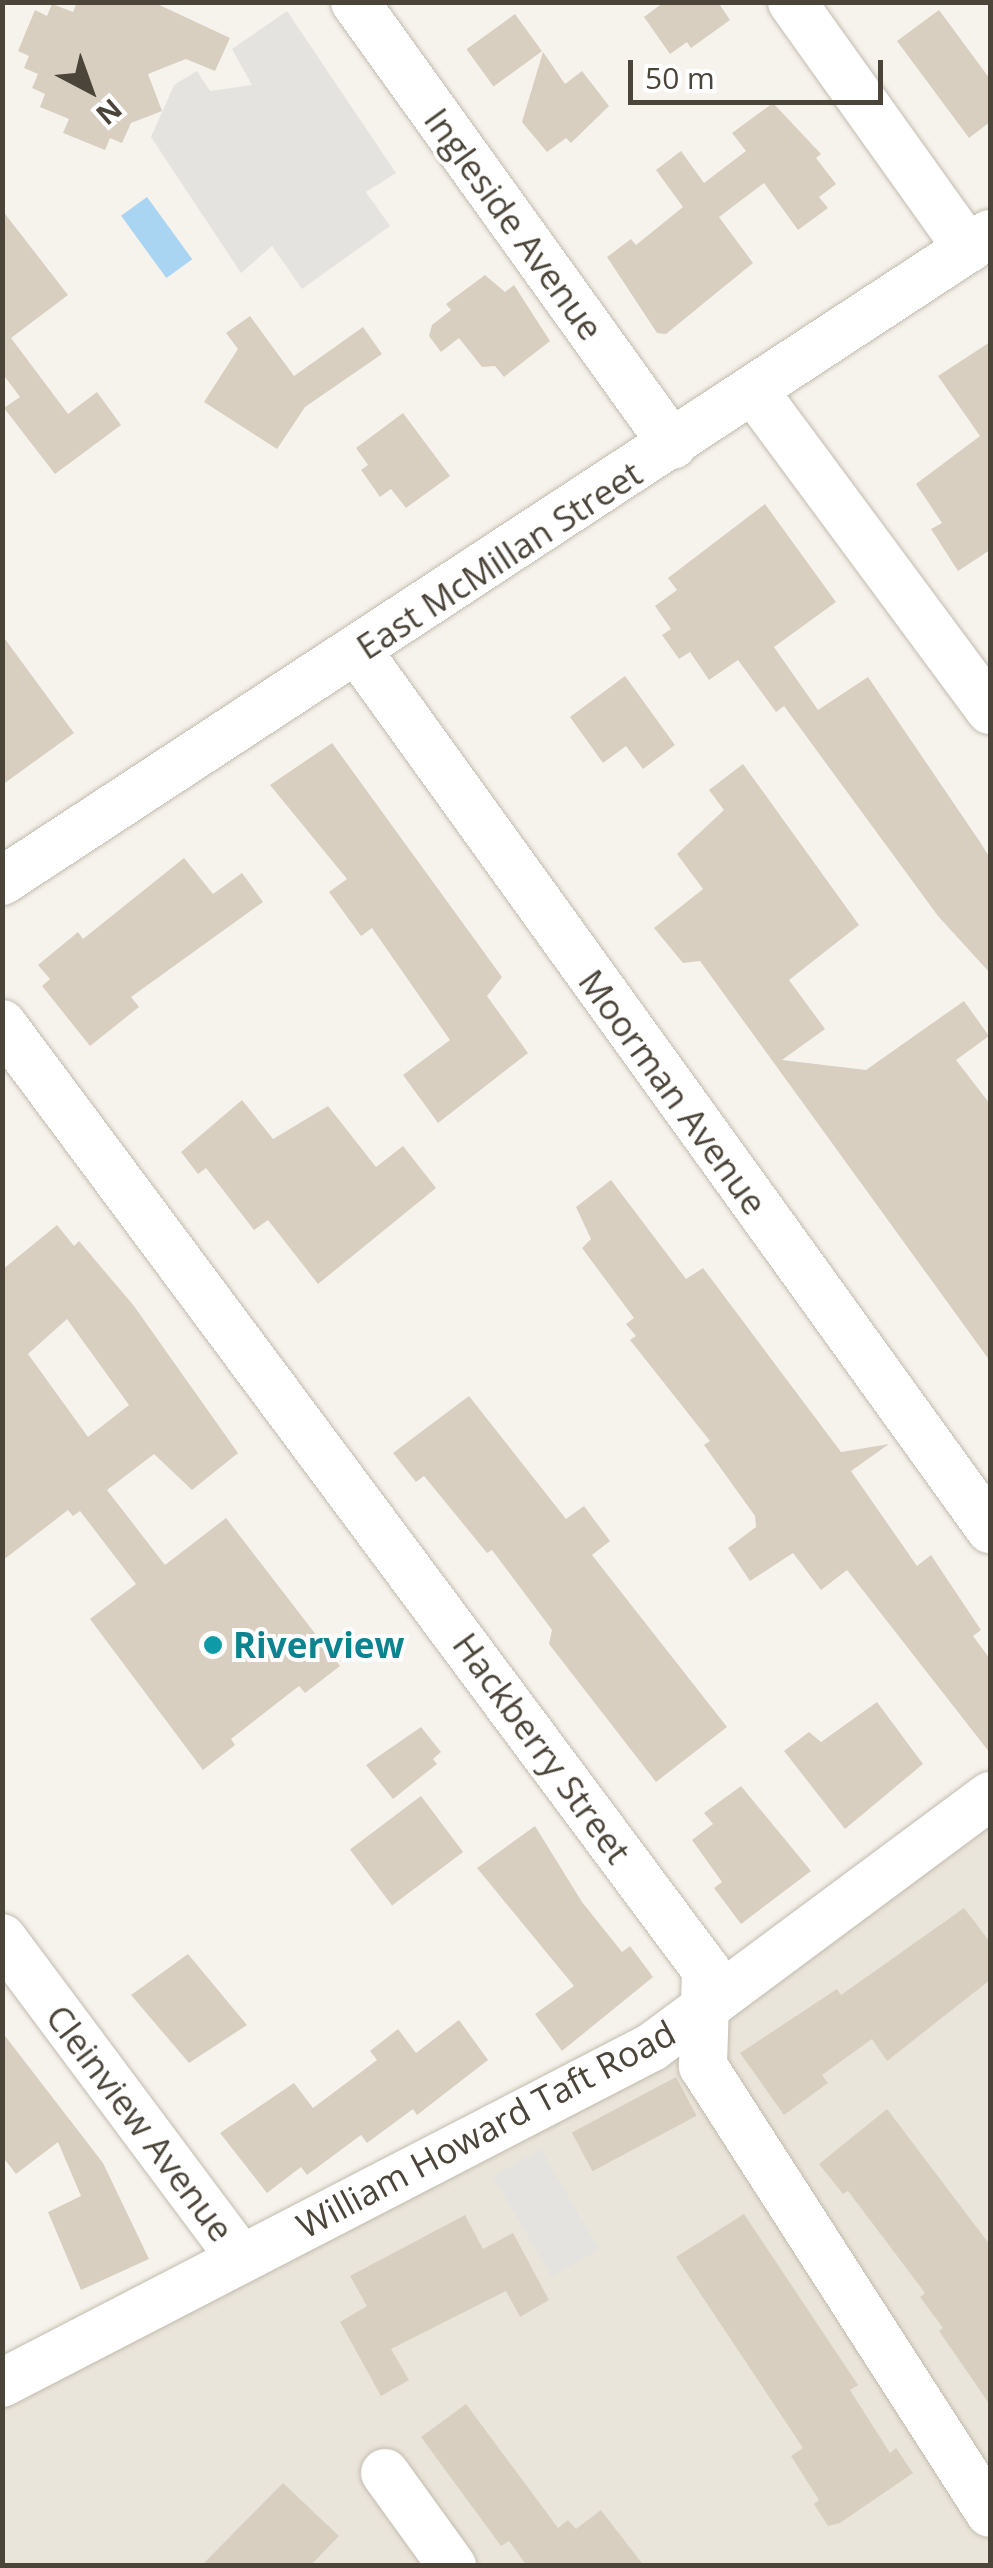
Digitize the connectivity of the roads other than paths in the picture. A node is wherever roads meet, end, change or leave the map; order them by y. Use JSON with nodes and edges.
{"nodes":[{"id":1,"x":355,"y":2,"type":"edge"},
{"id":2,"x":792,"y":2,"type":"edge"},
{"id":3,"x":979,"y":241,"type":"edge"},
{"id":4,"x":754,"y":391,"type":"junction"},
{"id":5,"x":673,"y":445,"type":"junction"},
{"id":6,"x":360,"y":652,"type":"junction"},
{"id":7,"x":990,"y":710,"type":"edge"},
{"id":8,"x":2,"y":881,"type":"edge"},
{"id":9,"x":2,"y":1024,"type":"edge"},
{"id":10,"x":990,"y":1529,"type":"edge"},
{"id":11,"x":990,"y":1796,"type":"edge"},
{"id":12,"x":2,"y":1938,"type":"edge"},
{"id":13,"x":701,"y":2013,"type":"junction"},
{"id":14,"x":241,"y":2259,"type":"junction"},
{"id":15,"x":2,"y":2382,"type":"edge"},
{"id":16,"x":385,"y":2473,"type":"dead end"},
{"id":17,"x":990,"y":2513,"type":"edge"},
{"id":18,"x":452,"y":2566,"type":"edge"}],
"edges":[{"from":1,"to":5,"type":"street","name":"Ingleside Avenue"},
{"from":2,"to":3,"type":"street"},
{"from":3,"to":4,"type":"street","name":"East McMillan Street"},
{"from":4,"to":5,"type":"street","name":"East McMillan Street"},
{"from":4,"to":7,"type":"street"},
{"from":5,"to":6,"type":"street","name":"East McMillan Street"},
{"from":6,"to":8,"type":"street","name":"East McMillan Street"},
{"from":6,"to":10,"type":"street","name":"Moorman Avenue"},
{"from":9,"to":13,"type":"street","name":"Hackberry Street"},
{"from":11,"to":13,"type":"street","name":"William Howard Taft Road"},
{"from":12,"to":14,"type":"street","name":"Cleinview Avenue"},
{"from":13,"to":14,"type":"street","name":"William Howard Taft Road"},
{"from":13,"to":17,"type":"street","name":"Hackberry Street"},
{"from":14,"to":15,"type":"street","name":"William Howard Taft Road"},
{"from":16,"to":18,"type":"street"}]}
